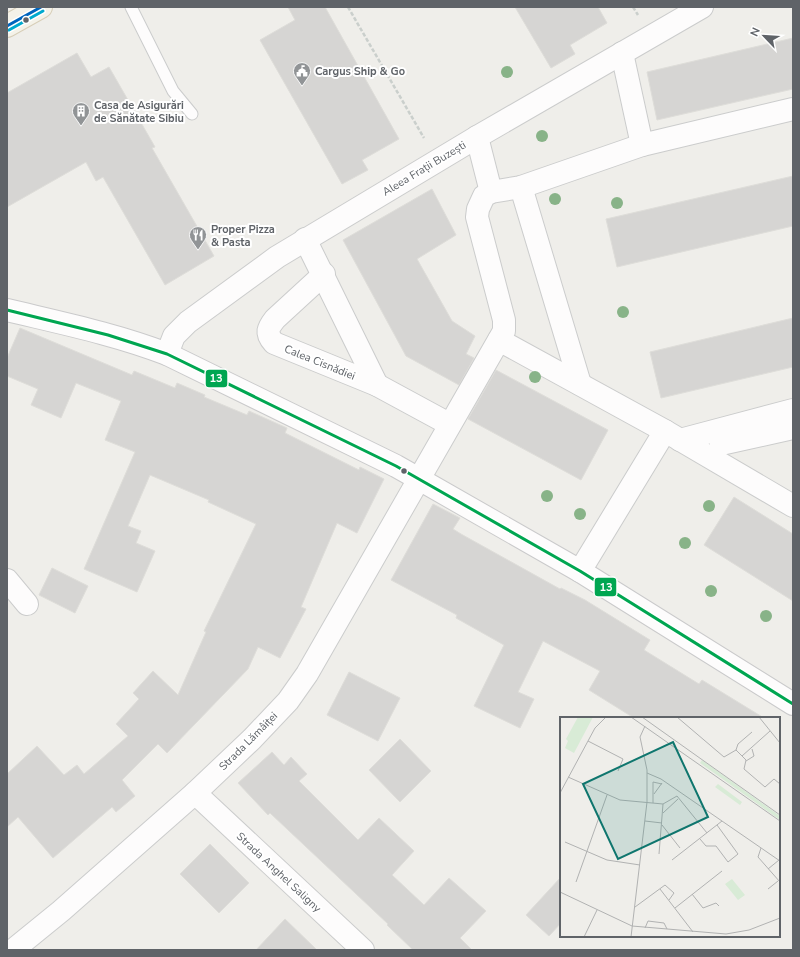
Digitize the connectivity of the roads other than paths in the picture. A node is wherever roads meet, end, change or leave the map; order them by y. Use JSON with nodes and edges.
{"nodes":[{"id":1,"x":41,"y":7,"type":"edge"},
{"id":2,"x":131,"y":7,"type":"edge"},
{"id":3,"x":702,"y":7,"type":"edge"},
{"id":4,"x":7,"y":26,"type":"edge"},
{"id":5,"x":622,"y":53,"type":"junction"},
{"id":6,"x":793,"y":109,"type":"edge"},
{"id":7,"x":192,"y":114,"type":"dead end"},
{"id":8,"x":477,"y":137,"type":"junction"},
{"id":9,"x":642,"y":145,"type":"junction"},
{"id":10,"x":521,"y":187,"type":"junction"},
{"id":11,"x":491,"y":192,"type":"junction"},
{"id":12,"x":305,"y":239,"type":"junction"},
{"id":13,"x":324,"y":274,"type":"junction"},
{"id":14,"x":7,"y":310,"type":"edge"},
{"id":15,"x":499,"y":340,"type":"junction"},
{"id":16,"x":167,"y":354,"type":"junction"},
{"id":17,"x":580,"y":384,"type":"junction"},
{"id":18,"x":377,"y":385,"type":"junction"},
{"id":19,"x":793,"y":410,"type":"edge"},
{"id":20,"x":449,"y":424,"type":"junction"},
{"id":21,"x":793,"y":428,"type":"edge"},
{"id":22,"x":681,"y":440,"type":"junction"},
{"id":23,"x":419,"y":478,"type":"junction"},
{"id":24,"x":793,"y":506,"type":"edge"},
{"id":25,"x":580,"y":571,"type":"junction"},
{"id":26,"x":7,"y":580,"type":"edge"},
{"id":27,"x":27,"y":604,"type":"dead end"},
{"id":28,"x":793,"y":704,"type":"edge"},
{"id":29,"x":195,"y":793,"type":"junction"},
{"id":30,"x":13,"y":950,"type":"edge"},
{"id":31,"x":363,"y":950,"type":"edge"}],
"edges":[{"from":1,"to":4,"type":"main road"},
{"from":2,"to":7,"type":"lane"},
{"from":3,"to":5,"type":"street","name":"Aleea Frații Buzești"},
{"from":5,"to":8,"type":"street","name":"Aleea Frații Buzești"},
{"from":5,"to":9,"type":"street"},
{"from":6,"to":9,"type":"street"},
{"from":8,"to":11,"type":"street"},
{"from":8,"to":12,"type":"street","name":"Aleea Frații Buzești"},
{"from":9,"to":10,"type":"street"},
{"from":10,"to":11,"type":"street"},
{"from":10,"to":17,"type":"street"},
{"from":11,"to":15,"type":"street"},
{"from":12,"to":13,"type":"street"},
{"from":12,"to":16,"type":"street","name":"Aleea Frații Buzești"},
{"from":13,"to":18,"type":"street"},
{"from":13,"to":18,"type":"street","name":"Calea Cisnădiei"},
{"from":14,"to":16,"type":"street"},
{"from":15,"to":17,"type":"street"},
{"from":15,"to":20,"type":"street"},
{"from":16,"to":23,"type":"street"},
{"from":17,"to":22,"type":"street"},
{"from":18,"to":20,"type":"street","name":"Calea Cisnădiei"},
{"from":19,"to":22,"type":"street"},
{"from":20,"to":23,"type":"street"},
{"from":21,"to":22,"type":"street"},
{"from":22,"to":24,"type":"street"},
{"from":22,"to":25,"type":"street"},
{"from":23,"to":25,"type":"street"},
{"from":23,"to":29,"type":"street","name":"Strada Lămâiței"},
{"from":25,"to":28,"type":"street"},
{"from":26,"to":27,"type":"street"},
{"from":29,"to":30,"type":"street","name":"Strada Lămâiței"},
{"from":29,"to":31,"type":"street","name":"Strada Anghel Saligny"}]}
